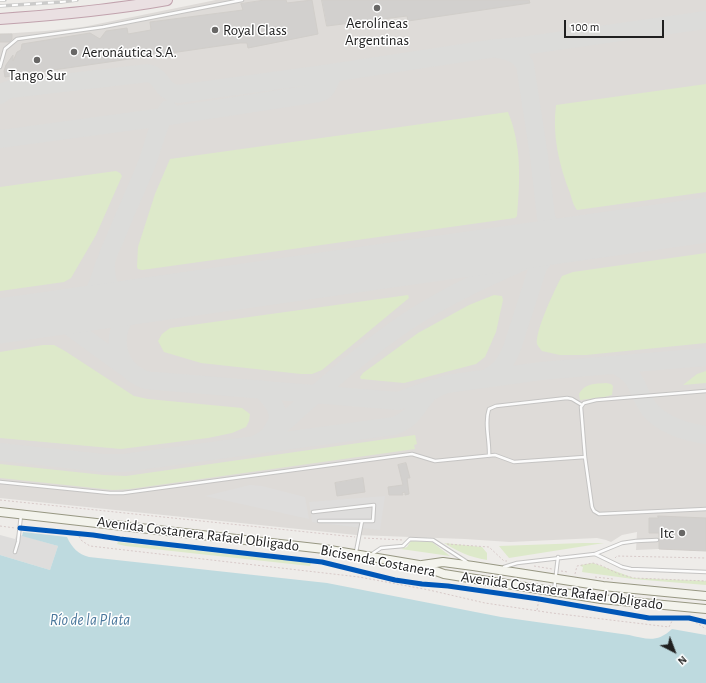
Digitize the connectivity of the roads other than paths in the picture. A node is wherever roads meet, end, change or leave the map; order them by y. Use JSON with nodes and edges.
{"nodes":[{"id":1,"x":167,"y":0,"type":"edge"},
{"id":2,"x":242,"y":0,"type":"edge"},
{"id":3,"x":0,"y":19,"type":"edge"},
{"id":4,"x":0,"y":67,"type":"edge"},
{"id":5,"x":706,"y":391,"type":"edge"},
{"id":6,"x":582,"y":405,"type":"junction"},
{"id":7,"x":489,"y":456,"type":"junction"},
{"id":8,"x":585,"y":457,"type":"junction"},
{"id":9,"x":0,"y":482,"type":"edge"},
{"id":10,"x":706,"y":509,"type":"edge"},
{"id":11,"x":0,"y":512,"type":"edge"},
{"id":12,"x":313,"y":512,"type":"dead end"},
{"id":13,"x":21,"y":514,"type":"junction"},
{"id":14,"x":319,"y":521,"type":"dead end"},
{"id":15,"x":362,"y":521,"type":"junction"},
{"id":16,"x":657,"y":540,"type":"dead end"},
{"id":17,"x":15,"y":552,"type":"dead end"},
{"id":18,"x":356,"y":554,"type":"junction"},
{"id":19,"x":595,"y":554,"type":"junction"},
{"id":20,"x":369,"y":556,"type":"junction"},
{"id":21,"x":558,"y":558,"type":"junction"},
{"id":22,"x":420,"y":565,"type":"junction"},
{"id":23,"x":473,"y":566,"type":"junction"},
{"id":24,"x":500,"y":569,"type":"junction"},
{"id":25,"x":706,"y":572,"type":"edge"},
{"id":26,"x":556,"y":574,"type":"junction"},
{"id":27,"x":554,"y":591,"type":"junction"},
{"id":28,"x":706,"y":596,"type":"edge"},
{"id":29,"x":704,"y":610,"type":"edge"}],
"edges":[{"from":1,"to":3,"type":"highway"},
{"from":2,"to":4,"type":"lane"},
{"from":5,"to":6,"type":"lane"},
{"from":6,"to":7,"type":"lane"},
{"from":6,"to":8,"type":"lane"},
{"from":7,"to":8,"type":"lane"},
{"from":7,"to":9,"type":"lane"},
{"from":8,"to":10,"type":"lane"},
{"from":11,"to":13,"type":"main road","name":"Avenida Costanera Rafael Obligado"},
{"from":12,"to":15,"type":"lane"},
{"from":13,"to":17,"type":"lane"},
{"from":13,"to":18,"type":"main road","name":"Avenida Costanera Rafael Obligado"},
{"from":14,"to":15,"type":"lane"},
{"from":15,"to":18,"type":"lane"},
{"from":16,"to":19,"type":"lane"},
{"from":18,"to":20,"type":"main road","name":"Avenida Costanera Rafael Obligado"},
{"from":19,"to":21,"type":"lane"},
{"from":19,"to":25,"type":"lane"},
{"from":20,"to":22,"type":"main road","name":"Avenida Costanera Rafael Obligado"},
{"from":20,"to":23,"type":"lane"},
{"from":21,"to":24,"type":"lane"},
{"from":21,"to":26,"type":"lane"},
{"from":22,"to":23,"type":"main road","name":"Avenida Costanera Rafael Obligado"},
{"from":22,"to":27,"type":"main road","name":"Avenida Costanera Rafael Obligado"},
{"from":23,"to":24,"type":"main road","name":"Avenida Costanera Rafael Obligado"},
{"from":24,"to":26,"type":"main road","name":"Avenida Costanera Rafael Obligado"},
{"from":26,"to":27,"type":"lane"},
{"from":26,"to":28,"type":"main road","name":"Avenida Costanera Rafael Obligado"},
{"from":27,"to":29,"type":"main road","name":"Avenida Costanera Rafael Obligado"}]}
